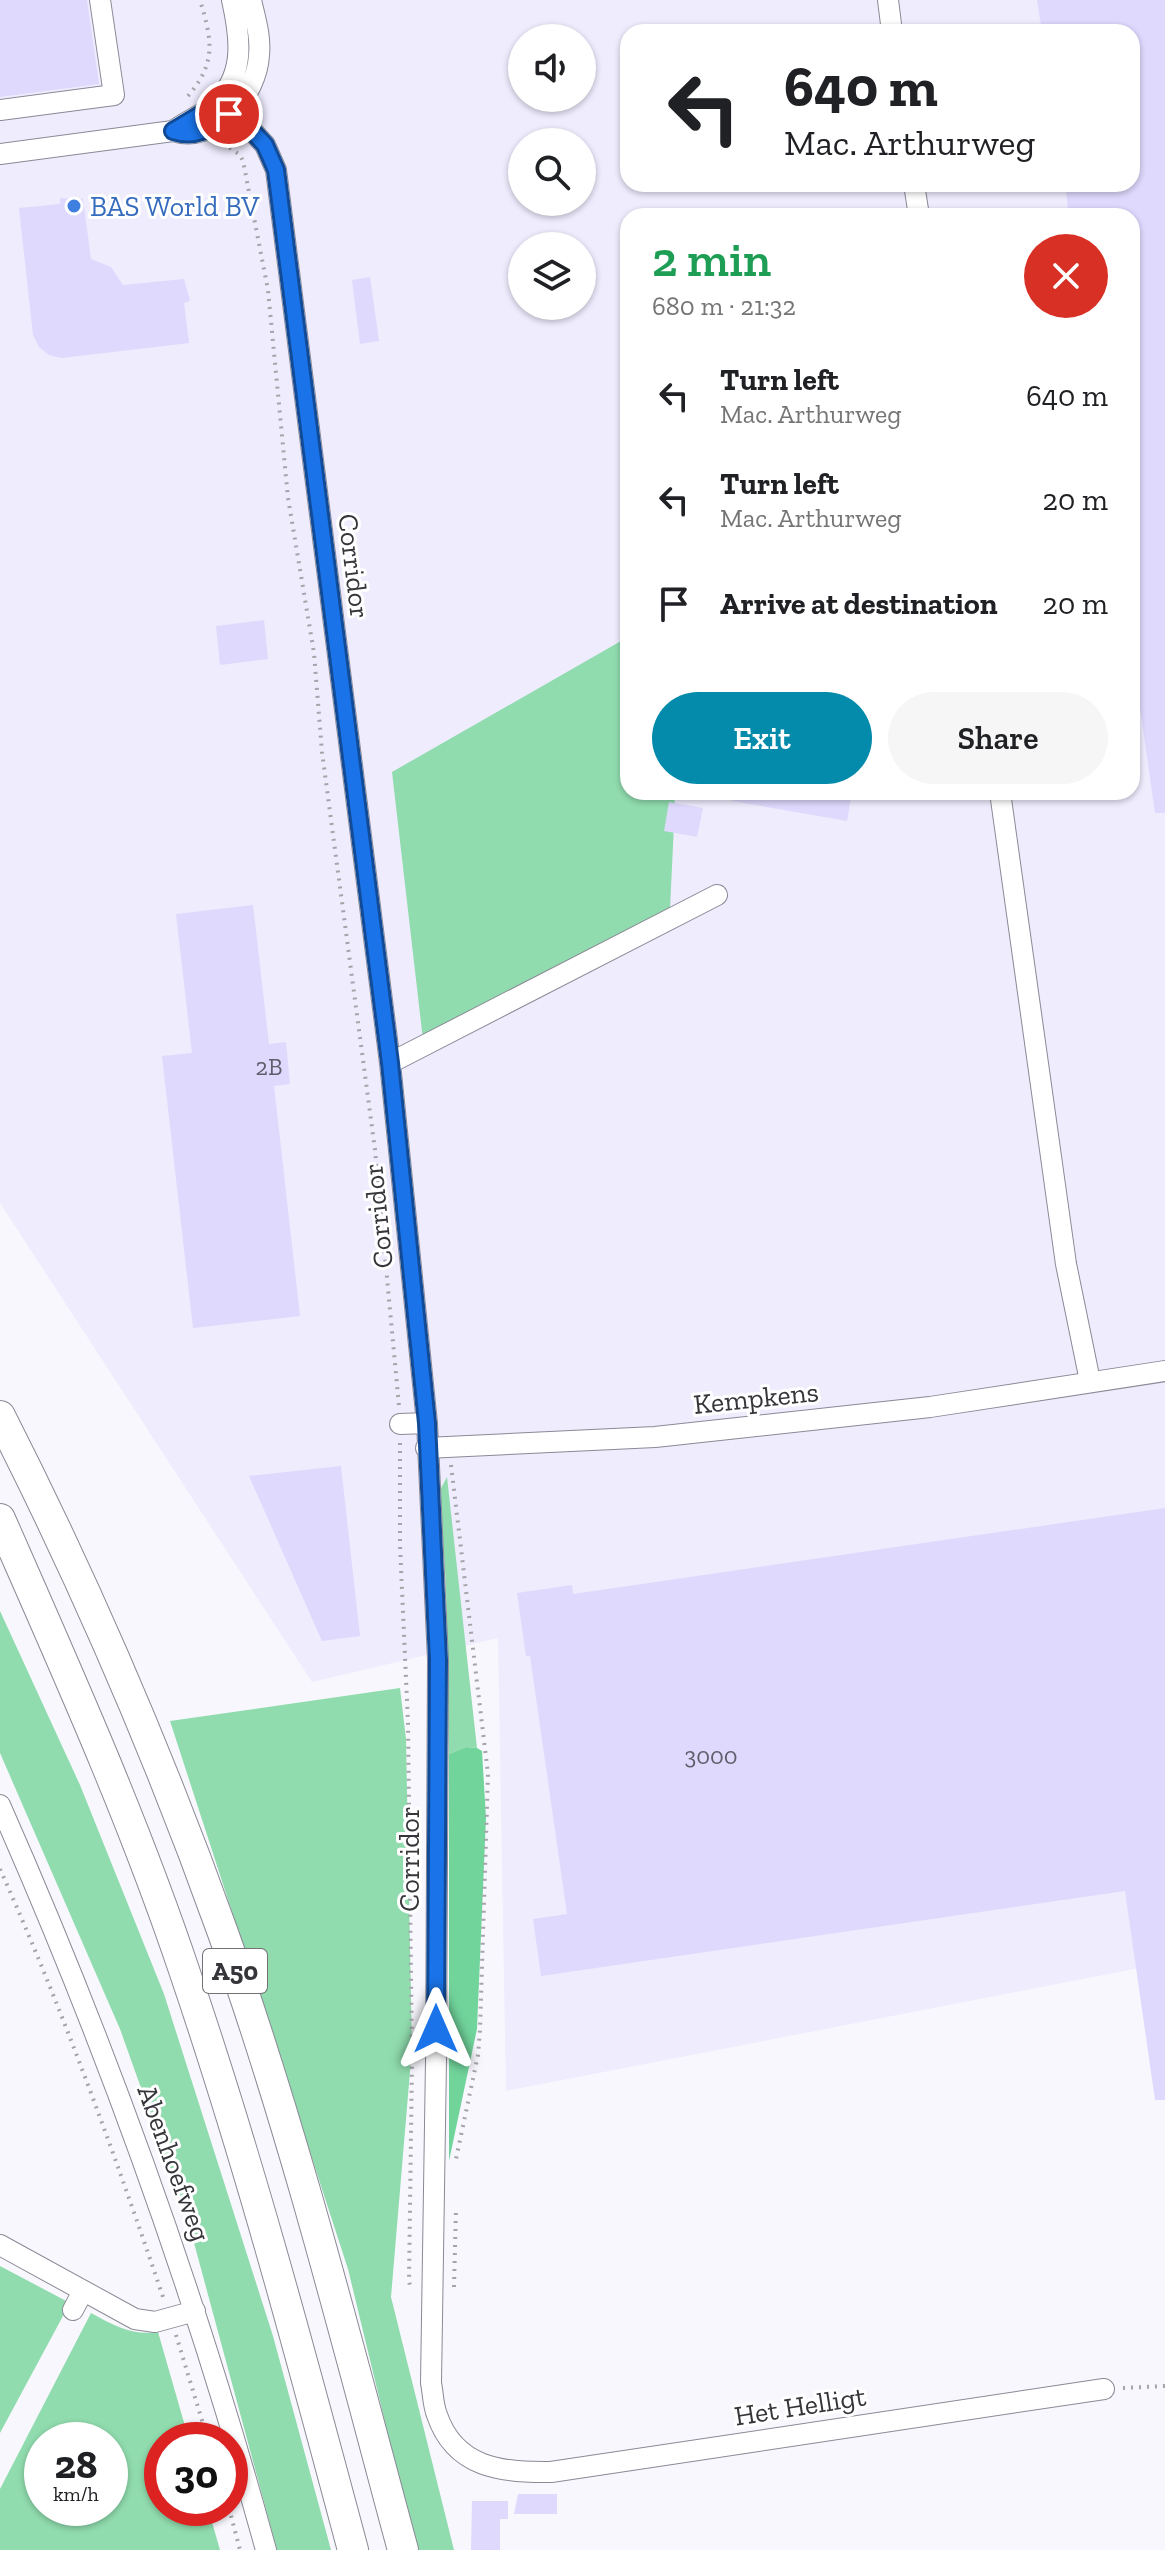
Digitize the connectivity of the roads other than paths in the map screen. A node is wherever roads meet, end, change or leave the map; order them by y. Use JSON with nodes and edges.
{"nodes":[{"id":1,"x":100,"y":0,"type":"edge"},
{"id":2,"x":232,"y":0,"type":"edge"},
{"id":3,"x":251,"y":0,"type":"edge"},
{"id":4,"x":888,"y":0,"type":"edge"},
{"id":5,"x":891,"y":24,"type":"edge"},
{"id":6,"x":227,"y":104,"type":"junction"},
{"id":7,"x":0,"y":110,"type":"edge"},
{"id":8,"x":0,"y":154,"type":"edge"},
{"id":9,"x":1001,"y":800,"type":"edge"},
{"id":10,"x":717,"y":895,"type":"dead end"},
{"id":11,"x":390,"y":1063,"type":"junction"},
{"id":12,"x":1165,"y":1371,"type":"edge"},
{"id":13,"x":1090,"y":1381,"type":"junction"},
{"id":14,"x":0,"y":1416,"type":"edge"},
{"id":15,"x":427,"y":1423,"type":"junction"},
{"id":16,"x":400,"y":1424,"type":"road end"},
{"id":17,"x":426,"y":1448,"type":"junction"},
{"id":18,"x":0,"y":1519,"type":"edge"},
{"id":19,"x":0,"y":1805,"type":"edge"},
{"id":20,"x":0,"y":2245,"type":"edge"},
{"id":21,"x":195,"y":2311,"type":"junction"},
{"id":22,"x":1104,"y":2389,"type":"road end"},
{"id":23,"x":452,"y":2442,"type":"joint"},
{"id":24,"x":266,"y":2550,"type":"edge"},
{"id":25,"x":353,"y":2550,"type":"edge"},
{"id":26,"x":403,"y":2550,"type":"edge"}],
"edges":[{"from":1,"to":7,"type":"street"},
{"from":2,"to":6,"type":"street"},
{"from":3,"to":6,"type":"street"},
{"from":4,"to":5,"type":"street"},
{"from":6,"to":8,"type":"street"},
{"from":6,"to":11,"type":"street","name":"Corridor"},
{"from":9,"to":13,"type":"street"},
{"from":10,"to":11,"type":"street"},
{"from":11,"to":15,"type":"street","name":"Corridor"},
{"from":12,"to":13,"type":"street","name":"Kempkens"},
{"from":13,"to":17,"type":"street","name":"Kempkens"},
{"from":14,"to":26,"type":"highway","number":"A50"},
{"from":15,"to":16,"type":"street"},
{"from":15,"to":17,"type":"street","name":"Corridor"},
{"from":17,"to":23,"type":"street","name":"Corridor"},
{"from":18,"to":25,"type":"highway","number":"A50"},
{"from":19,"to":21,"type":"street","name":"Abenhoefweg"},
{"from":20,"to":21,"type":"street"},
{"from":21,"to":24,"type":"street","name":"Abenhoefweg"},
{"from":22,"to":23,"type":"street","name":"Het Helligt"}]}
